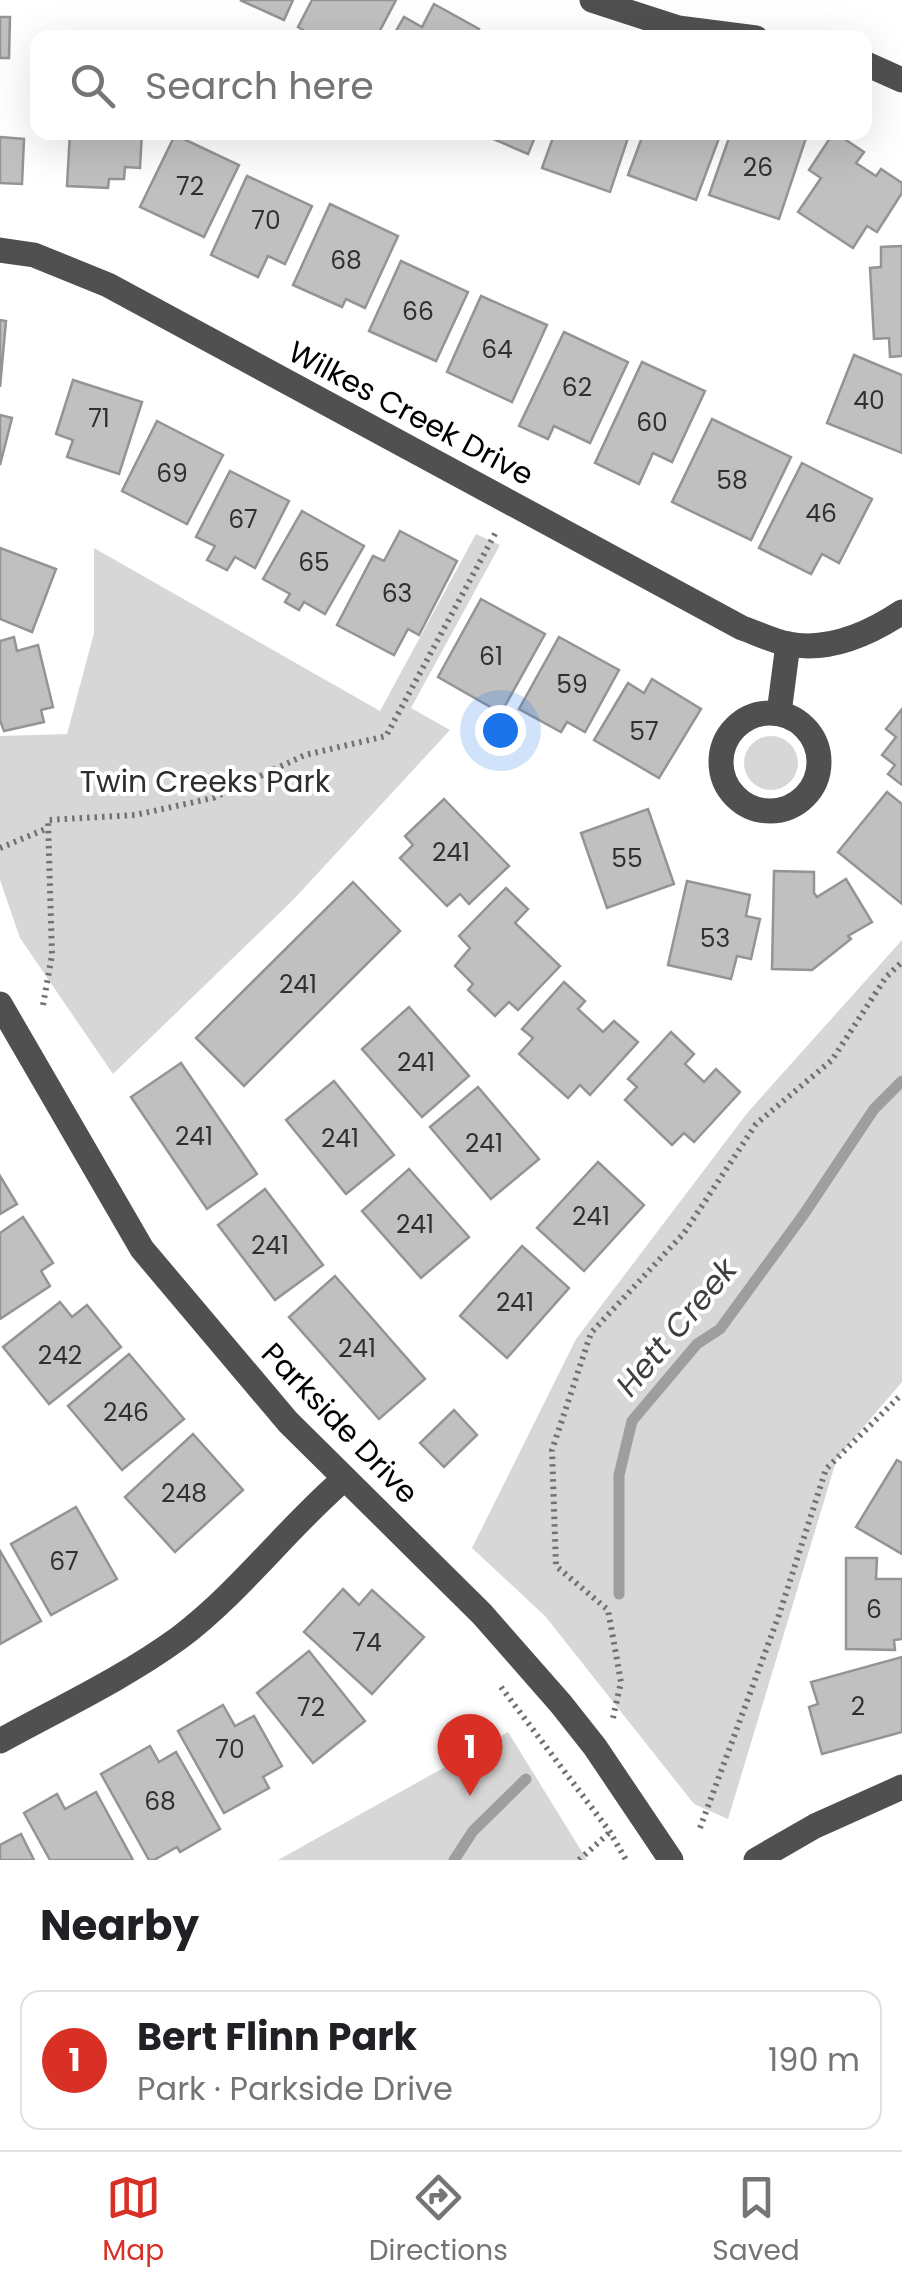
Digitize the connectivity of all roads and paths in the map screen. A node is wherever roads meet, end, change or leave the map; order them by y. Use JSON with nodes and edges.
{"nodes":[{"id":1,"x":592,"y":0,"type":"edge"},
{"id":2,"x":694,"y":30,"type":"edge"},
{"id":3,"x":872,"y":67,"type":"edge"},
{"id":4,"x":902,"y":80,"type":"edge"},
{"id":5,"x":0,"y":250,"type":"edge"},
{"id":6,"x":498,"y":529,"type":"dead end"},
{"id":7,"x":902,"y":612,"type":"edge"},
{"id":8,"x":788,"y":644,"type":"junction"},
{"id":9,"x":779,"y":713,"type":"dead end"},
{"id":10,"x":48,"y":828,"type":"junction"},
{"id":11,"x":0,"y":848,"type":"edge"},
{"id":12,"x":902,"y":962,"type":"edge"},
{"id":13,"x":0,"y":1004,"type":"edge"},
{"id":14,"x":43,"y":1005,"type":"dead end"},
{"id":15,"x":902,"y":1394,"type":"edge"},
{"id":16,"x":344,"y":1479,"type":"junction"},
{"id":17,"x":489,"y":1672,"type":"dead end"},
{"id":18,"x":613,"y":1718,"type":"dead end"},
{"id":19,"x":0,"y":1740,"type":"edge"},
{"id":20,"x":902,"y":1787,"type":"edge"},
{"id":21,"x":700,"y":1828,"type":"dead end"},
{"id":22,"x":610,"y":1832,"type":"junction"},
{"id":23,"x":579,"y":1860,"type":"edge"},
{"id":24,"x":626,"y":1860,"type":"edge"},
{"id":25,"x":670,"y":1860,"type":"edge"},
{"id":26,"x":756,"y":1860,"type":"edge"}],
"edges":[{"from":1,"to":2,"type":"street"},
{"from":3,"to":4,"type":"street"},
{"from":5,"to":8,"type":"street","name":"Wilkes Creek Drive"},
{"from":6,"to":10,"type":"path"},
{"from":7,"to":8,"type":"street","name":"Wilkes Creek Drive"},
{"from":8,"to":9,"type":"street"},
{"from":10,"to":11,"type":"path"},
{"from":10,"to":14,"type":"path"},
{"from":12,"to":18,"type":"path"},
{"from":13,"to":16,"type":"street","name":"Parkside Drive"},
{"from":15,"to":21,"type":"path"},
{"from":16,"to":19,"type":"street"},
{"from":16,"to":25,"type":"street","name":"Parkside Drive"},
{"from":17,"to":22,"type":"path"},
{"from":20,"to":26,"type":"street"},
{"from":22,"to":23,"type":"path"},
{"from":22,"to":24,"type":"path"}]}
